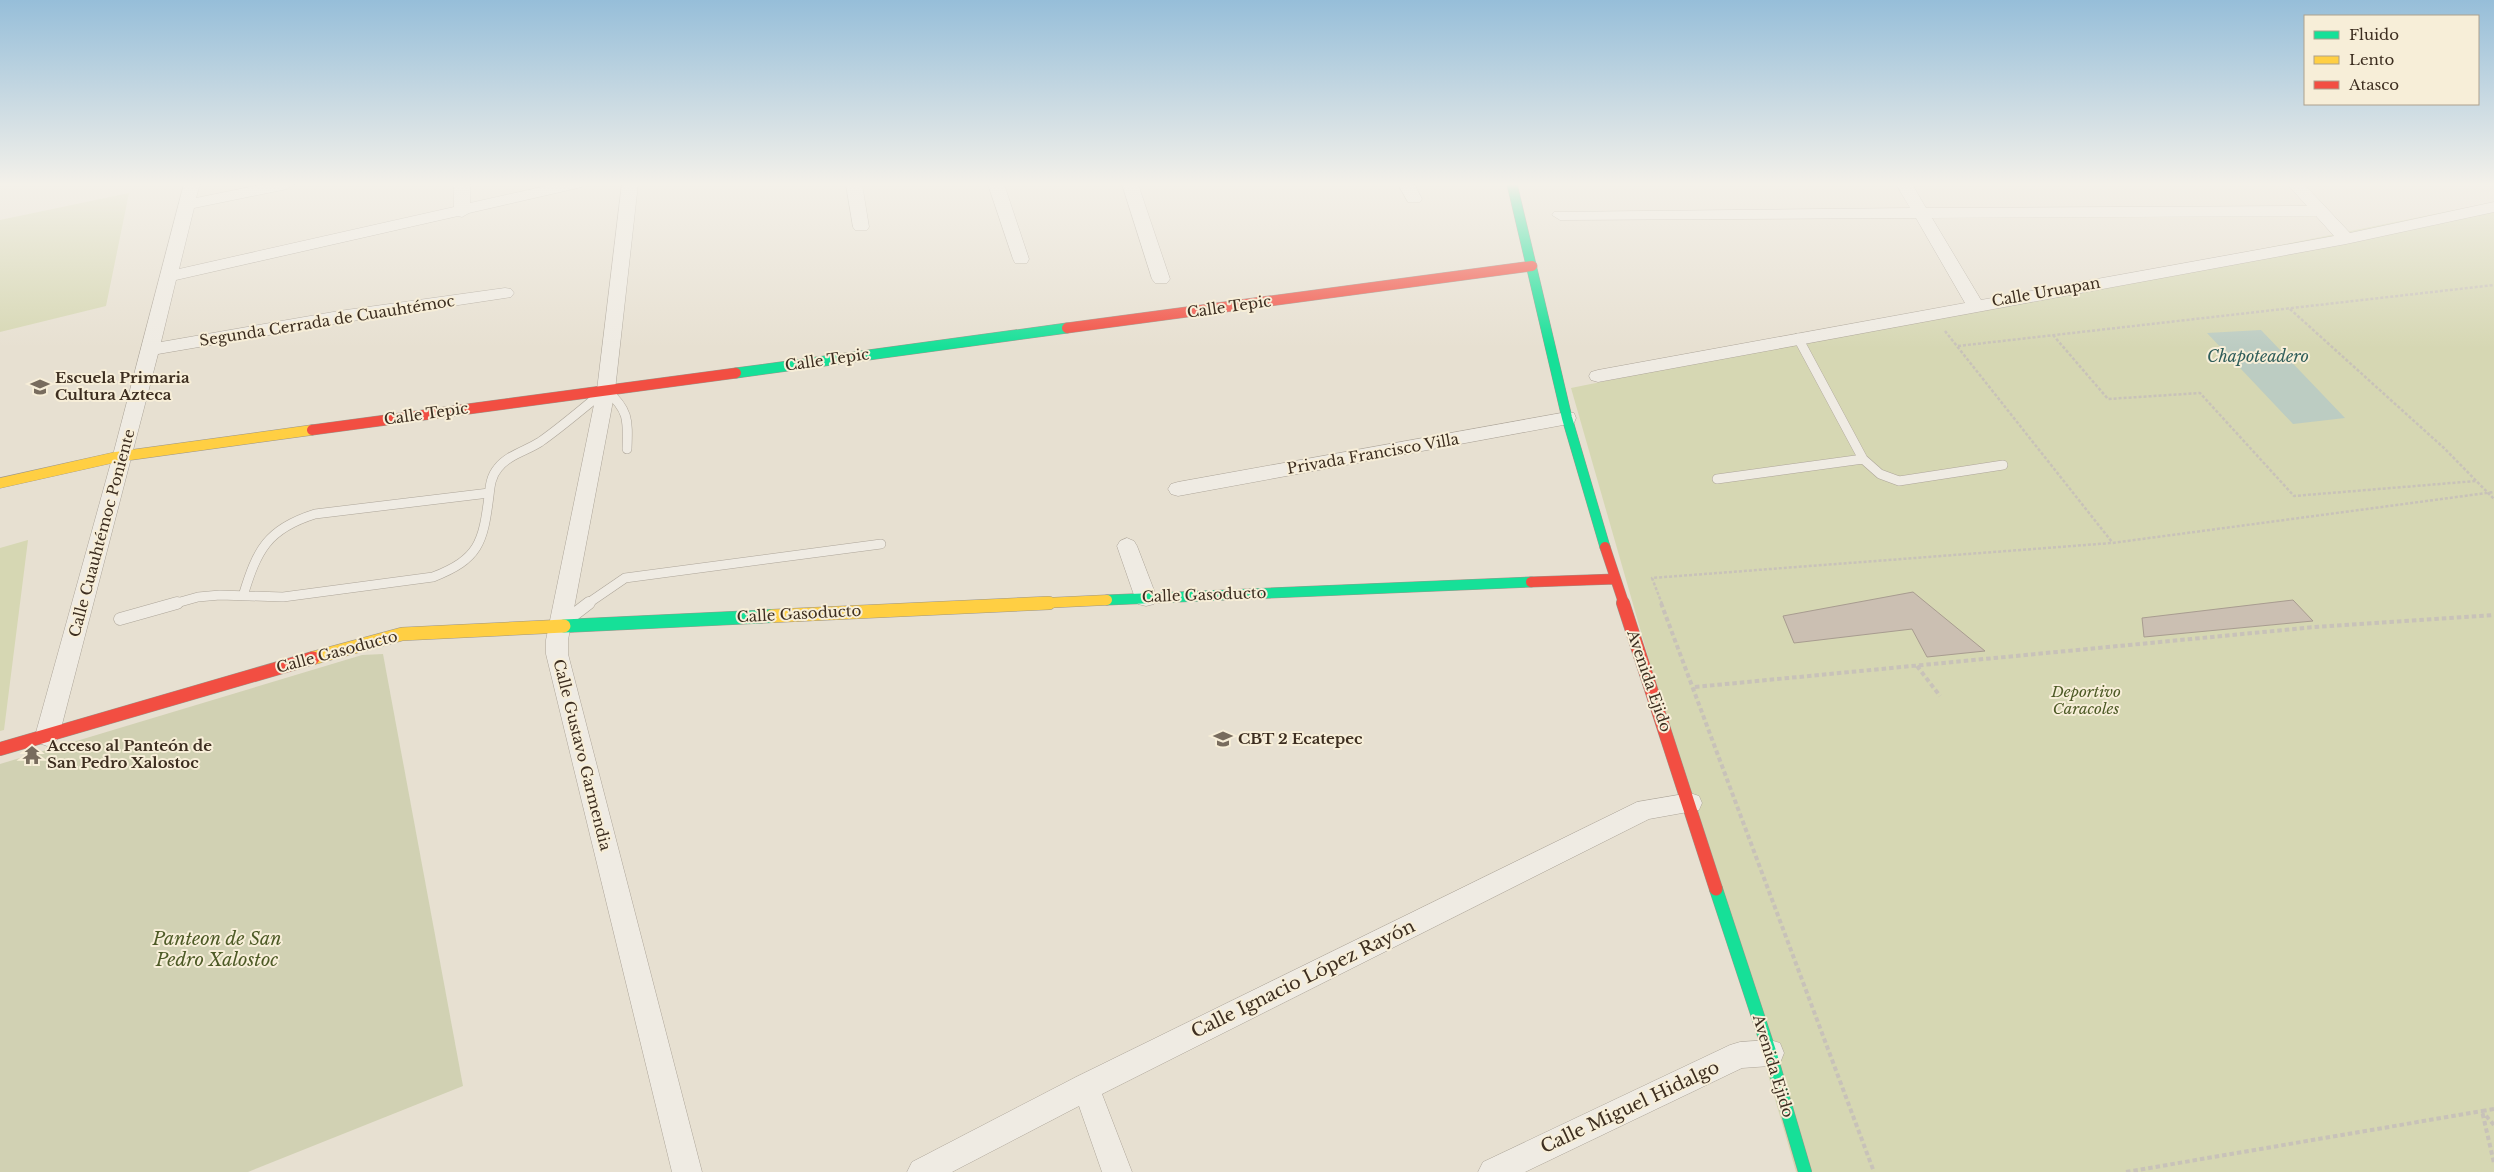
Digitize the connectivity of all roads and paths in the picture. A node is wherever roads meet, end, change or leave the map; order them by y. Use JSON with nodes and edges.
{"nodes":[{"id":1,"x":178,"y":239,"type":"edge"},
{"id":2,"x":341,"y":239,"type":"edge"},
{"id":3,"x":624,"y":239,"type":"edge"},
{"id":4,"x":1014,"y":239,"type":"edge"},
{"id":5,"x":1148,"y":239,"type":"edge"},
{"id":6,"x":1525,"y":239,"type":"edge"},
{"id":7,"x":1936,"y":239,"type":"edge"},
{"id":8,"x":2346,"y":239,"type":"edge"},
{"id":9,"x":1021,"y":260,"type":"dead end"},
{"id":10,"x":1532,"y":266,"type":"junction"},
{"id":11,"x":168,"y":277,"type":"junction"},
{"id":12,"x":1161,"y":279,"type":"dead end"},
{"id":13,"x":2494,"y":285,"type":"edge"},
{"id":14,"x":505,"y":294,"type":"dead end"},
{"id":15,"x":1975,"y":305,"type":"junction"},
{"id":16,"x":2290,"y":309,"type":"junction"},
{"id":17,"x":1930,"y":314,"type":"junction"},
{"id":18,"x":2053,"y":335,"type":"junction"},
{"id":19,"x":1798,"y":338,"type":"junction"},
{"id":20,"x":1958,"y":346,"type":"junction"},
{"id":21,"x":148,"y":350,"type":"junction"},
{"id":22,"x":1598,"y":376,"type":"dead end"},
{"id":23,"x":606,"y":390,"type":"junction"},
{"id":24,"x":1567,"y":418,"type":"junction"},
{"id":25,"x":627,"y":449,"type":"dead end"},
{"id":26,"x":123,"y":455,"type":"junction"},
{"id":27,"x":1864,"y":459,"type":"junction"},
{"id":28,"x":2003,"y":465,"type":"dead end"},
{"id":29,"x":1717,"y":479,"type":"dead end"},
{"id":30,"x":2476,"y":481,"type":"junction"},
{"id":31,"x":0,"y":483,"type":"edge"},
{"id":32,"x":1178,"y":489,"type":"dead end"},
{"id":33,"x":2488,"y":492,"type":"junction"},
{"id":34,"x":2494,"y":492,"type":"edge"},
{"id":35,"x":489,"y":493,"type":"junction"},
{"id":36,"x":2494,"y":499,"type":"edge"},
{"id":37,"x":2112,"y":543,"type":"junction"},
{"id":38,"x":881,"y":544,"type":"dead end"},
{"id":39,"x":1127,"y":546,"type":"dead end"},
{"id":40,"x":1615,"y":579,"type":"junction"},
{"id":41,"x":243,"y":596,"type":"junction"},
{"id":42,"x":1146,"y":598,"type":"junction"},
{"id":43,"x":2494,"y":616,"type":"edge"},
{"id":44,"x":120,"y":619,"type":"dead end"},
{"id":45,"x":560,"y":625,"type":"junction"},
{"id":46,"x":1917,"y":666,"type":"junction"},
{"id":47,"x":1695,"y":687,"type":"junction"},
{"id":48,"x":1940,"y":696,"type":"dead end"},
{"id":49,"x":48,"y":736,"type":"junction"},
{"id":50,"x":0,"y":749,"type":"edge"},
{"id":51,"x":1690,"y":803,"type":"junction"},
{"id":52,"x":1770,"y":1053,"type":"junction"},
{"id":53,"x":1086,"y":1086,"type":"junction"},
{"id":54,"x":2494,"y":1109,"type":"edge"},
{"id":55,"x":2482,"y":1111,"type":"junction"},
{"id":56,"x":2494,"y":1125,"type":"edge"},
{"id":57,"x":2494,"y":1163,"type":"edge"},
{"id":58,"x":687,"y":1172,"type":"edge"},
{"id":59,"x":922,"y":1172,"type":"edge"},
{"id":60,"x":1118,"y":1172,"type":"edge"},
{"id":61,"x":1493,"y":1172,"type":"edge"},
{"id":62,"x":1805,"y":1172,"type":"edge"},
{"id":63,"x":1874,"y":1172,"type":"edge"},
{"id":64,"x":2126,"y":1172,"type":"edge"}],
"edges":[{"from":1,"to":11,"type":"street","name":"Calle Cuauhtémoc Poniente"},
{"from":2,"to":11,"type":"street"},
{"from":3,"to":23,"type":"street","name":"Calle Gustavo Garmendia"},
{"from":4,"to":9,"type":"street"},
{"from":5,"to":12,"type":"street"},
{"from":6,"to":10,"type":"main road","name":"Avenida Ejido"},
{"from":7,"to":15,"type":"street"},
{"from":8,"to":15,"type":"street","name":"Calle Uruapan"},
{"from":10,"to":23,"type":"main road","name":"Calle Tepic"},
{"from":10,"to":24,"type":"main road","name":"Avenida Ejido"},
{"from":11,"to":21,"type":"street","name":"Calle Cuauhtémoc Poniente"},
{"from":13,"to":16,"type":"path"},
{"from":14,"to":21,"type":"street","name":"Segunda Cerrada de Cuauhtémoc"},
{"from":15,"to":17,"type":"street","name":"Calle Uruapan"},
{"from":16,"to":18,"type":"path"},
{"from":16,"to":30,"type":"path"},
{"from":17,"to":19,"type":"street","name":"Calle Uruapan"},
{"from":17,"to":20,"type":"path"},
{"from":18,"to":20,"type":"path"},
{"from":18,"to":30,"type":"path"},
{"from":19,"to":22,"type":"street","name":"Calle Uruapan"},
{"from":19,"to":27,"type":"lane"},
{"from":20,"to":37,"type":"path"},
{"from":21,"to":26,"type":"street","name":"Calle Cuauhtémoc Poniente"},
{"from":23,"to":25,"type":"lane"},
{"from":23,"to":26,"type":"main road","name":"Calle Tepic"},
{"from":23,"to":35,"type":"lane"},
{"from":23,"to":45,"type":"street","name":"Calle Gustavo Garmendia"},
{"from":24,"to":32,"type":"street","name":"Privada Francisco Villa"},
{"from":24,"to":40,"type":"main road","name":"Avenida Ejido"},
{"from":26,"to":31,"type":"main road","name":"Calle Tepic"},
{"from":26,"to":49,"type":"street","name":"Calle Cuauhtémoc Poniente"},
{"from":27,"to":28,"type":"lane"},
{"from":27,"to":29,"type":"lane"},
{"from":30,"to":33,"type":"path"},
{"from":33,"to":34,"type":"path"},
{"from":33,"to":36,"type":"path"},
{"from":33,"to":37,"type":"path"},
{"from":35,"to":41,"type":"lane"},
{"from":35,"to":41,"type":"lane"},
{"from":37,"to":47,"type":"path"},
{"from":38,"to":45,"type":"lane"},
{"from":39,"to":42,"type":"street"},
{"from":40,"to":42,"type":"main road","name":"Calle Gasoducto"},
{"from":40,"to":51,"type":"main road","name":"Avenida Ejido"},
{"from":41,"to":44,"type":"lane"},
{"from":42,"to":45,"type":"main road","name":"Calle Gasoducto"},
{"from":43,"to":46,"type":"path"},
{"from":45,"to":49,"type":"main road","name":"Calle Gasoducto"},
{"from":45,"to":58,"type":"street","name":"Calle Gustavo Garmendia"},
{"from":46,"to":47,"type":"path"},
{"from":46,"to":48,"type":"path"},
{"from":47,"to":63,"type":"path"},
{"from":49,"to":50,"type":"main road","name":"Calle Gasoducto"},
{"from":51,"to":52,"type":"main road","name":"Avenida Ejido"},
{"from":51,"to":53,"type":"street","name":"Calle Ignacio López Rayón"},
{"from":52,"to":61,"type":"street","name":"Calle Miguel Hidalgo"},
{"from":52,"to":62,"type":"main road","name":"Avenida Ejido"},
{"from":53,"to":59,"type":"street","name":"Calle Ignacio López Rayón"},
{"from":53,"to":60,"type":"street"},
{"from":54,"to":55,"type":"path"},
{"from":55,"to":56,"type":"path"},
{"from":55,"to":57,"type":"path"},
{"from":55,"to":64,"type":"path"}]}
